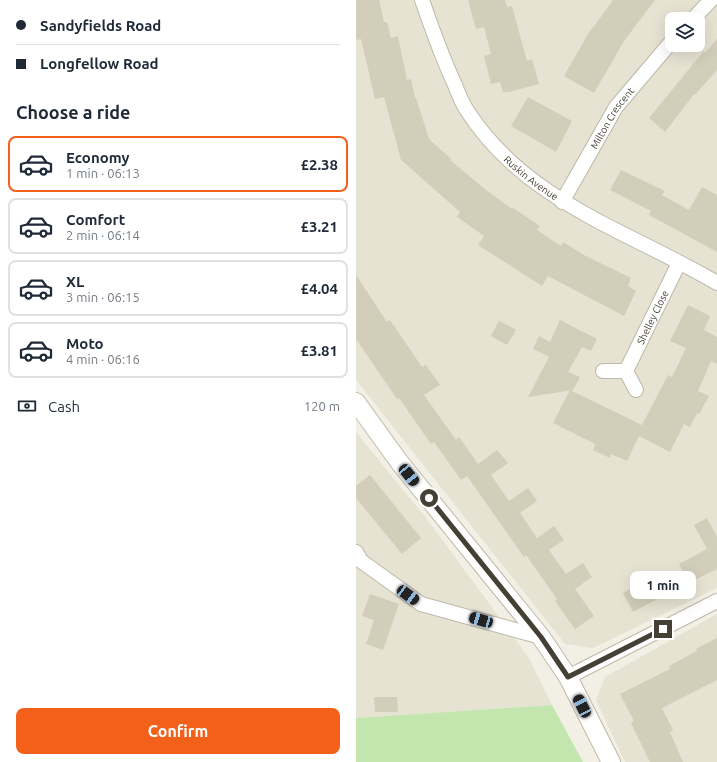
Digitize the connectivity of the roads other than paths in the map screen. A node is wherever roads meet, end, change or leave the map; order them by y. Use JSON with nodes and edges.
{"nodes":[{"id":1,"x":422,"y":0,"type":"edge"},
{"id":2,"x":711,"y":0,"type":"edge"},
{"id":3,"x":700,"y":12,"type":"edge"},
{"id":4,"x":665,"y":49,"type":"edge"},
{"id":5,"x":562,"y":202,"type":"junction"},
{"id":6,"x":679,"y":263,"type":"junction"},
{"id":7,"x":717,"y":283,"type":"edge"},
{"id":8,"x":603,"y":371,"type":"dead end"},
{"id":9,"x":626,"y":371,"type":"junction"},
{"id":10,"x":636,"y":390,"type":"dead end"},
{"id":11,"x":356,"y":402,"type":"edge"},
{"id":12,"x":356,"y":552,"type":"edge"},
{"id":13,"x":717,"y":601,"type":"edge"},
{"id":14,"x":541,"y":637,"type":"junction"},
{"id":15,"x":568,"y":677,"type":"junction"},
{"id":16,"x":611,"y":762,"type":"edge"}],
"edges":[{"from":1,"to":5,"type":"street","name":"Ruskin Avenue"},
{"from":2,"to":3,"type":"street"},
{"from":4,"to":5,"type":"street","name":"Milton Crescent"},
{"from":5,"to":6,"type":"street","name":"Ruskin Avenue"},
{"from":6,"to":7,"type":"street","name":"Ruskin Avenue"},
{"from":6,"to":9,"type":"street","name":"Shelley Close"},
{"from":8,"to":9,"type":"street"},
{"from":9,"to":10,"type":"street"},
{"from":11,"to":14,"type":"street"},
{"from":12,"to":14,"type":"street"},
{"from":13,"to":15,"type":"street"},
{"from":14,"to":15,"type":"street"},
{"from":15,"to":16,"type":"street"}]}
